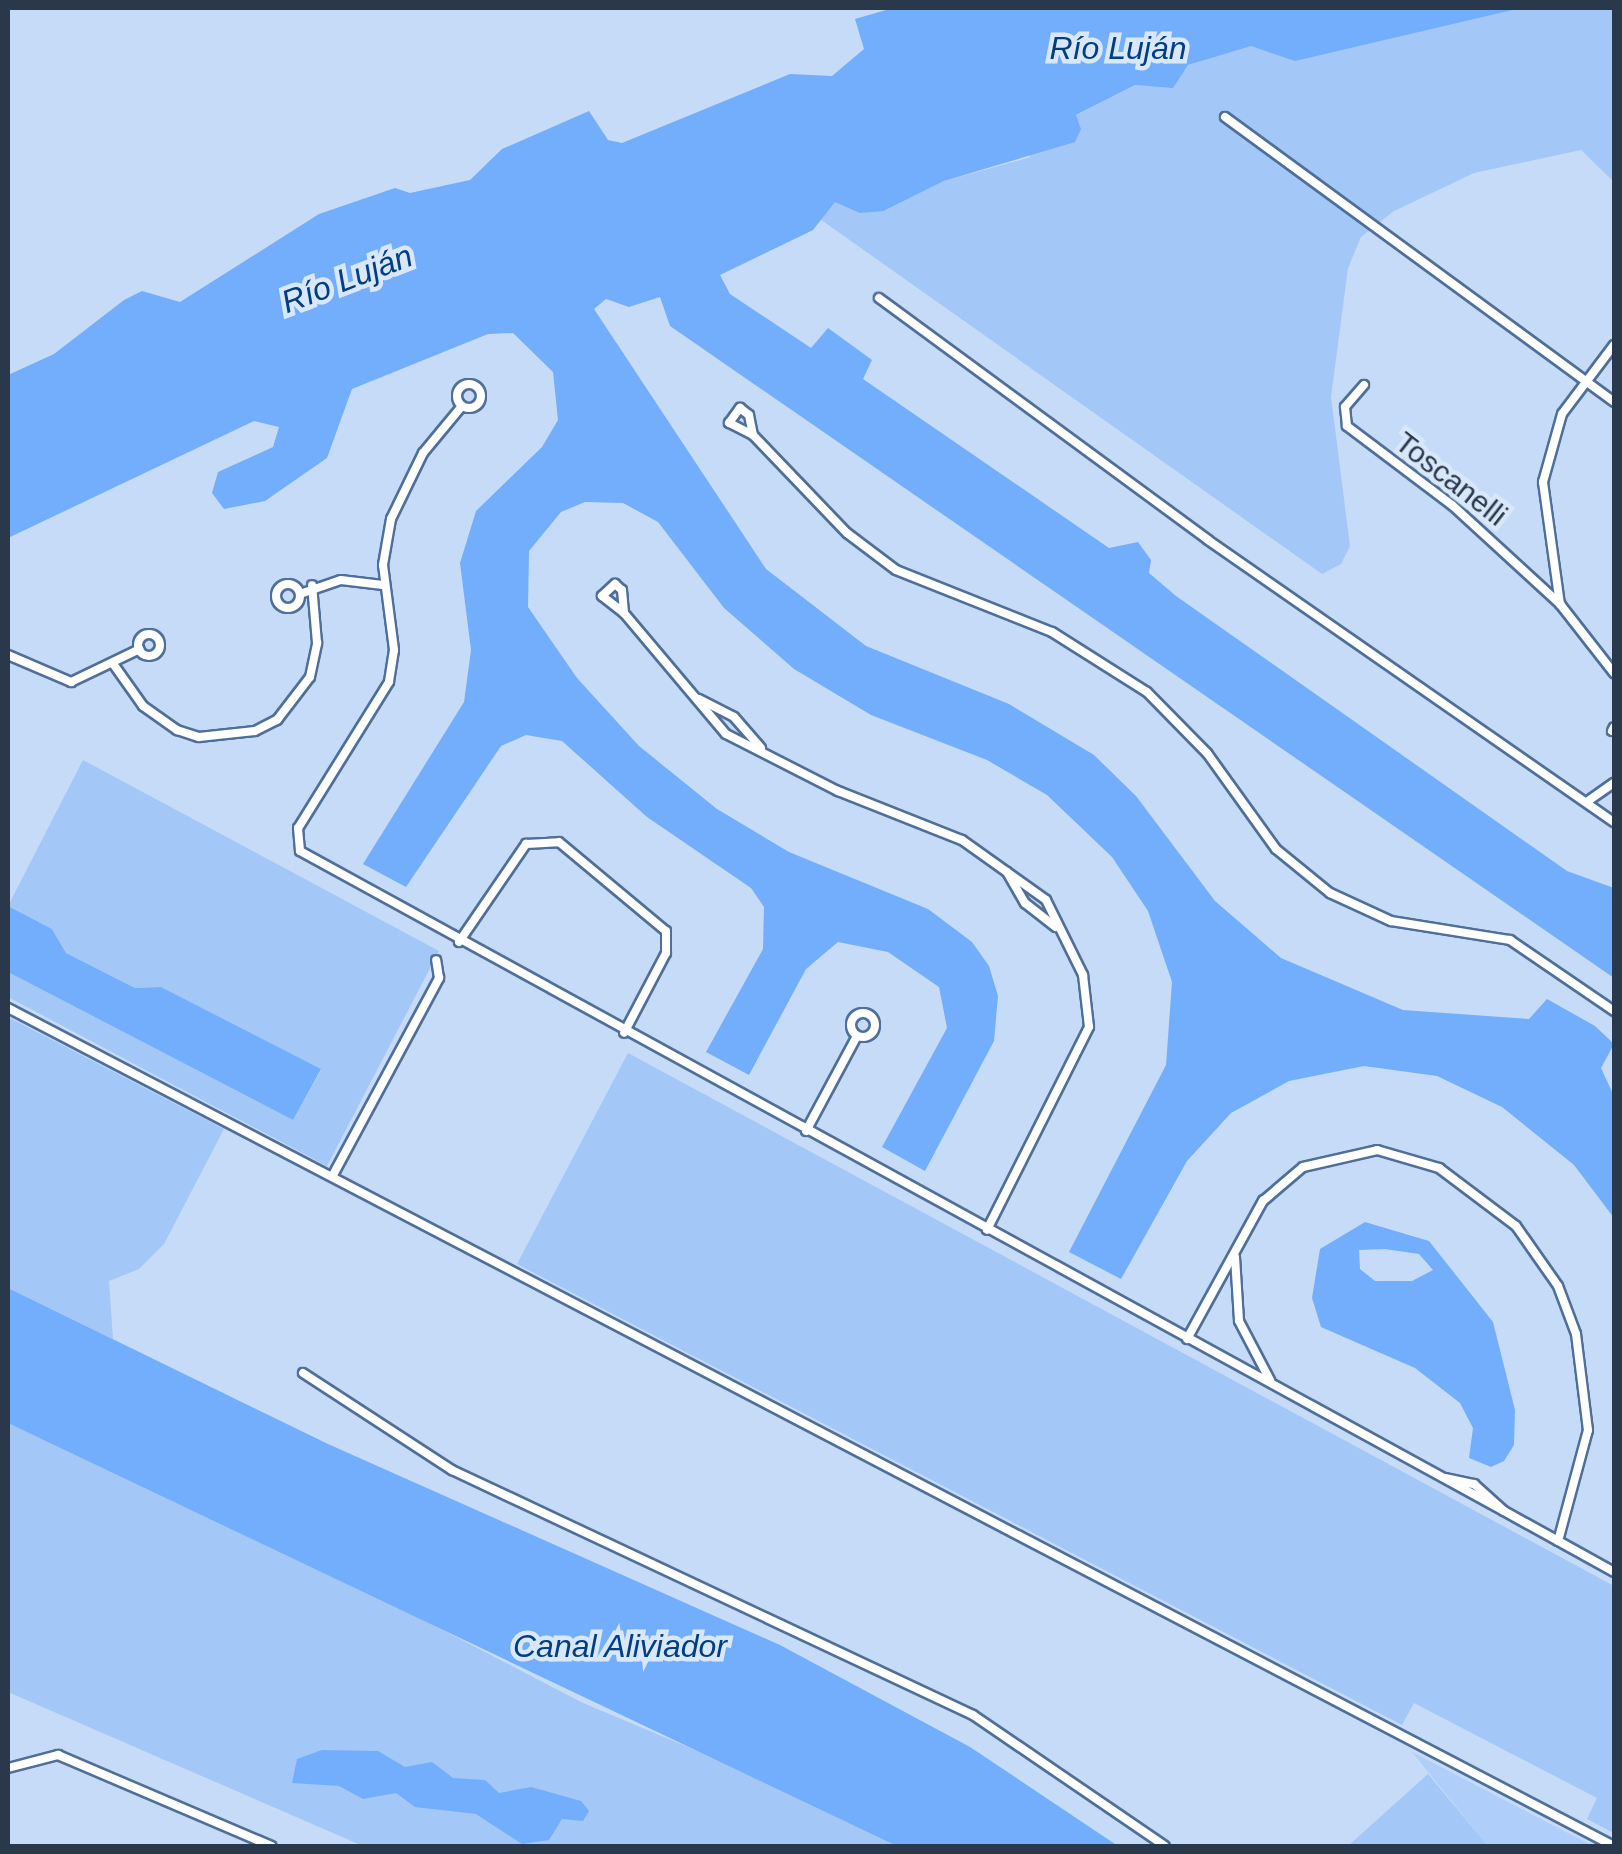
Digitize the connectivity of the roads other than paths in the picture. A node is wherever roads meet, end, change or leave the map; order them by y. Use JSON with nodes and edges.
{"nodes":[{"id":1,"x":1224,"y":117,"type":"dead end"},
{"id":2,"x":879,"y":298,"type":"dead end"},
{"id":3,"x":1614,"y":345,"type":"edge"},
{"id":4,"x":1582,"y":380,"type":"junction"},
{"id":5,"x":1364,"y":385,"type":"dead end"},
{"id":6,"x":1614,"y":402,"type":"edge"},
{"id":7,"x":462,"y":406,"type":"dead end"},
{"id":8,"x":753,"y":435,"type":"dead end"},
{"id":9,"x":312,"y":585,"type":"junction"},
{"id":10,"x":384,"y":586,"type":"junction"},
{"id":11,"x":300,"y":594,"type":"dead end"},
{"id":12,"x":1560,"y":604,"type":"junction"},
{"id":13,"x":624,"y":613,"type":"dead end"},
{"id":14,"x":140,"y":649,"type":"dead end"},
{"id":15,"x":8,"y":655,"type":"edge"},
{"id":16,"x":114,"y":665,"type":"junction"},
{"id":17,"x":1614,"y":673,"type":"edge"},
{"id":18,"x":695,"y":697,"type":"junction"},
{"id":19,"x":762,"y":749,"type":"junction"},
{"id":20,"x":1614,"y":783,"type":"edge"},
{"id":21,"x":1606,"y":794,"type":"junction"},
{"id":22,"x":1588,"y":801,"type":"junction"},
{"id":23,"x":1614,"y":802,"type":"edge"},
{"id":24,"x":1614,"y":822,"type":"edge"},
{"id":25,"x":1006,"y":870,"type":"junction"},
{"id":26,"x":1056,"y":927,"type":"junction"},
{"id":27,"x":459,"y":942,"type":"junction"},
{"id":28,"x":436,"y":960,"type":"dead end"},
{"id":29,"x":8,"y":1008,"type":"edge"},
{"id":30,"x":1614,"y":1011,"type":"edge"},
{"id":31,"x":624,"y":1033,"type":"junction"},
{"id":32,"x":857,"y":1036,"type":"dead end"},
{"id":33,"x":806,"y":1131,"type":"junction"},
{"id":34,"x":333,"y":1175,"type":"junction"},
{"id":35,"x":987,"y":1230,"type":"junction"},
{"id":36,"x":1235,"y":1252,"type":"junction"},
{"id":37,"x":1187,"y":1339,"type":"junction"},
{"id":38,"x":303,"y":1374,"type":"dead end"},
{"id":39,"x":1272,"y":1384,"type":"junction"},
{"id":40,"x":1558,"y":1541,"type":"junction"},
{"id":41,"x":1614,"y":1572,"type":"edge"},
{"id":42,"x":8,"y":1768,"type":"edge"},
{"id":43,"x":272,"y":1846,"type":"edge"},
{"id":44,"x":1164,"y":1846,"type":"edge"},
{"id":45,"x":1614,"y":1846,"type":"edge"}],
"edges":[{"from":1,"to":4,"type":"street"},
{"from":2,"to":22,"type":"street"},
{"from":3,"to":4,"type":"street"},
{"from":4,"to":6,"type":"street"},
{"from":4,"to":12,"type":"street"},
{"from":5,"to":12,"type":"street","name":"Toscanelli"},
{"from":7,"to":10,"type":"street"},
{"from":8,"to":30,"type":"street"},
{"from":9,"to":10,"type":"street"},
{"from":9,"to":11,"type":"street"},
{"from":9,"to":16,"type":"street"},
{"from":10,"to":27,"type":"street"},
{"from":12,"to":17,"type":"street","name":"Toscanelli"},
{"from":13,"to":18,"type":"street"},
{"from":14,"to":16,"type":"street"},
{"from":15,"to":16,"type":"street"},
{"from":18,"to":19,"type":"street"},
{"from":18,"to":19,"type":"street"},
{"from":19,"to":25,"type":"street"},
{"from":20,"to":21,"type":"street"},
{"from":21,"to":22,"type":"street"},
{"from":21,"to":23,"type":"street"},
{"from":22,"to":24,"type":"street"},
{"from":25,"to":26,"type":"street"},
{"from":25,"to":26,"type":"street"},
{"from":26,"to":35,"type":"street"},
{"from":27,"to":31,"type":"street"},
{"from":27,"to":31,"type":"street"},
{"from":28,"to":34,"type":"street"},
{"from":29,"to":34,"type":"street"},
{"from":31,"to":33,"type":"street"},
{"from":32,"to":33,"type":"street"},
{"from":33,"to":35,"type":"street"},
{"from":34,"to":45,"type":"street"},
{"from":35,"to":37,"type":"street"},
{"from":36,"to":37,"type":"street"},
{"from":36,"to":39,"type":"street"},
{"from":36,"to":40,"type":"street"},
{"from":37,"to":39,"type":"street"},
{"from":38,"to":44,"type":"street"},
{"from":39,"to":40,"type":"street"},
{"from":40,"to":41,"type":"street"},
{"from":42,"to":43,"type":"street"}]}
